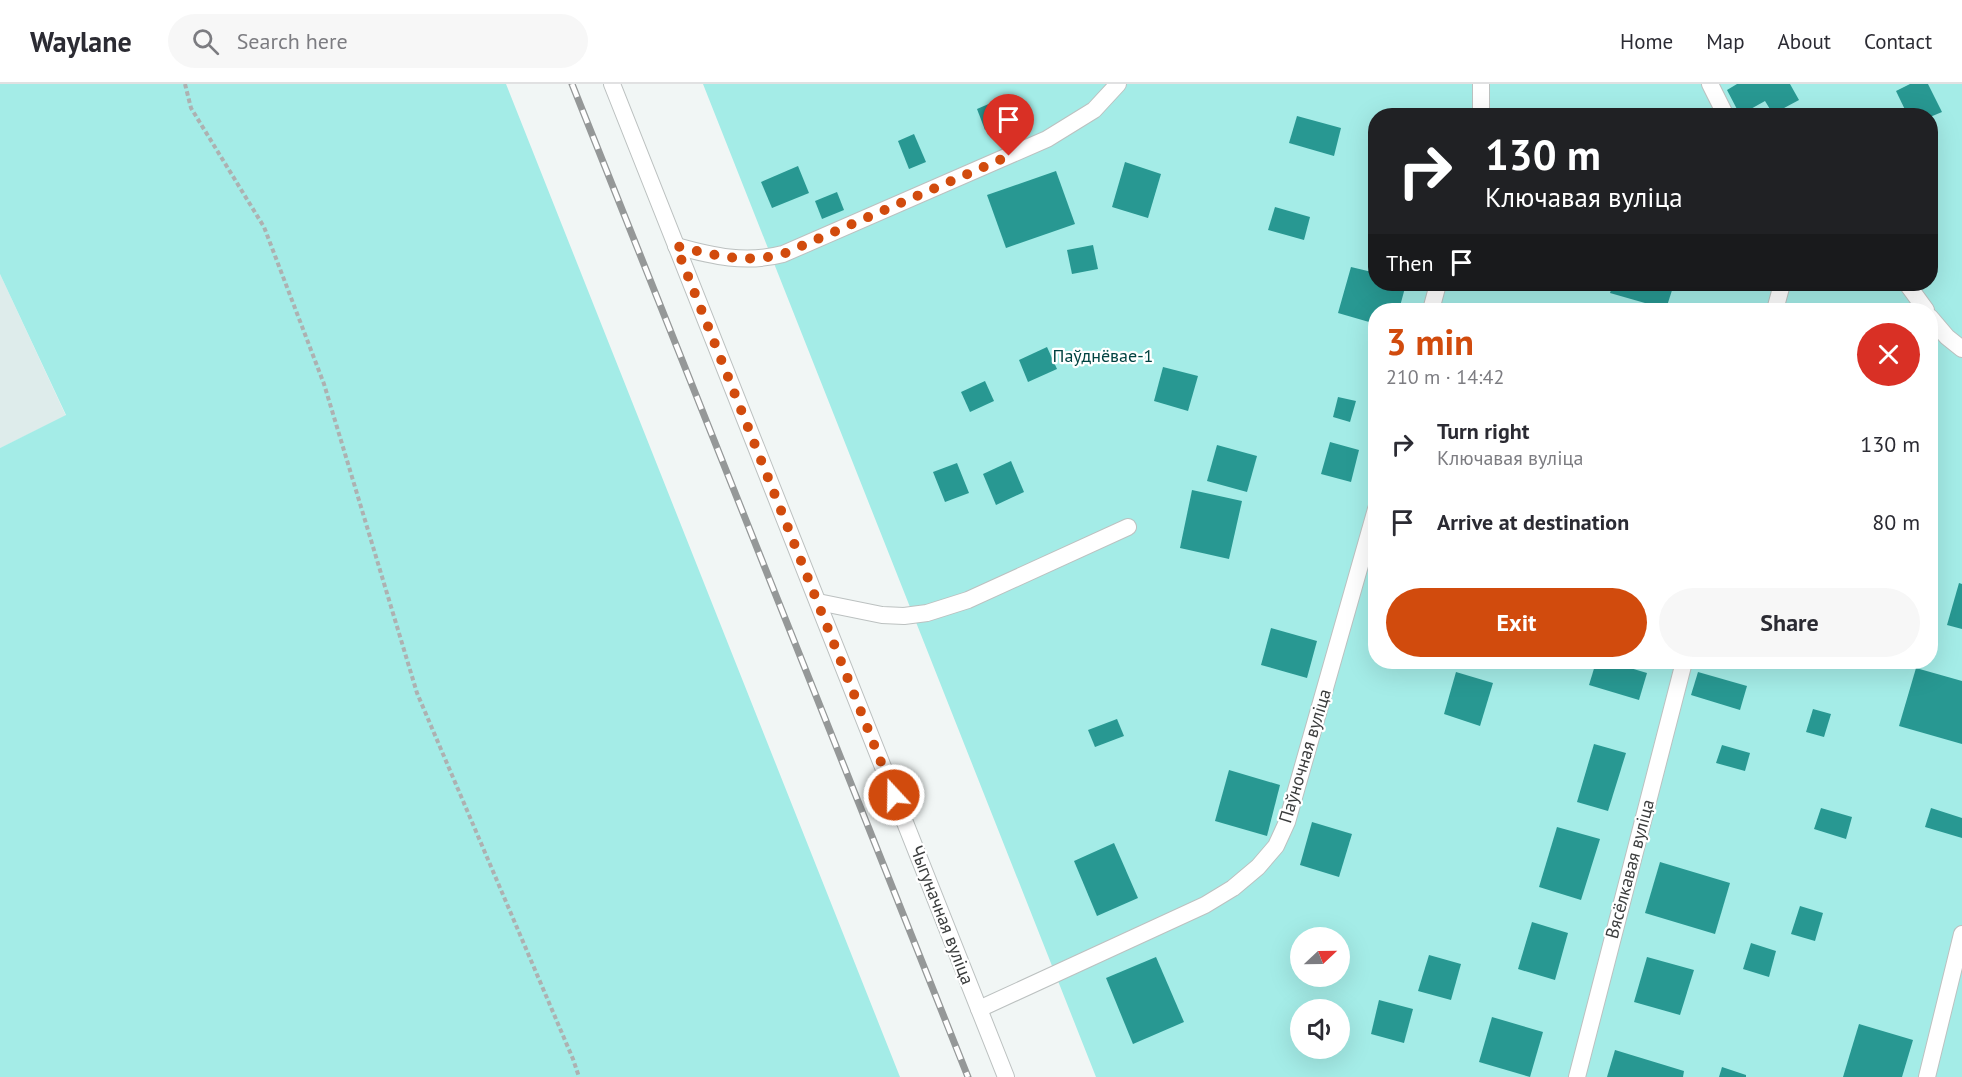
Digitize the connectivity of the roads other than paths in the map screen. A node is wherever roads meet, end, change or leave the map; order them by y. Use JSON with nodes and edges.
{"nodes":[{"id":1,"x":612,"y":84,"type":"edge"},
{"id":2,"x":1118,"y":84,"type":"edge"},
{"id":3,"x":1481,"y":84,"type":"edge"},
{"id":4,"x":1710,"y":84,"type":"edge"},
{"id":5,"x":1481,"y":108,"type":"edge"},
{"id":6,"x":1722,"y":108,"type":"edge"},
{"id":7,"x":676,"y":246,"type":"junction"},
{"id":8,"x":1938,"y":326,"type":"edge"},
{"id":9,"x":1962,"y":349,"type":"edge"},
{"id":10,"x":1128,"y":527,"type":"dead end"},
{"id":11,"x":1368,"y":538,"type":"edge"},
{"id":12,"x":818,"y":602,"type":"junction"},
{"id":13,"x":1682,"y":669,"type":"edge"},
{"id":14,"x":1962,"y":934,"type":"edge"},
{"id":15,"x":979,"y":1009,"type":"junction"},
{"id":16,"x":1006,"y":1077,"type":"edge"},
{"id":17,"x":1577,"y":1077,"type":"edge"},
{"id":18,"x":1927,"y":1077,"type":"edge"}],
"edges":[{"from":1,"to":7,"type":"lane","name":"Чыгуначная вуліца"},
{"from":2,"to":7,"type":"lane"},
{"from":3,"to":5,"type":"lane"},
{"from":4,"to":6,"type":"lane"},
{"from":7,"to":12,"type":"lane","name":"Чыгуначная вуліца"},
{"from":8,"to":9,"type":"lane"},
{"from":10,"to":12,"type":"lane"},
{"from":11,"to":15,"type":"lane","name":"Паўночная вуліца"},
{"from":12,"to":15,"type":"lane","name":"Чыгуначная вуліца"},
{"from":13,"to":17,"type":"lane","name":"Вясёлкавая вуліца"},
{"from":14,"to":18,"type":"lane"},
{"from":15,"to":16,"type":"lane","name":"Чыгуначная вуліца"}]}
